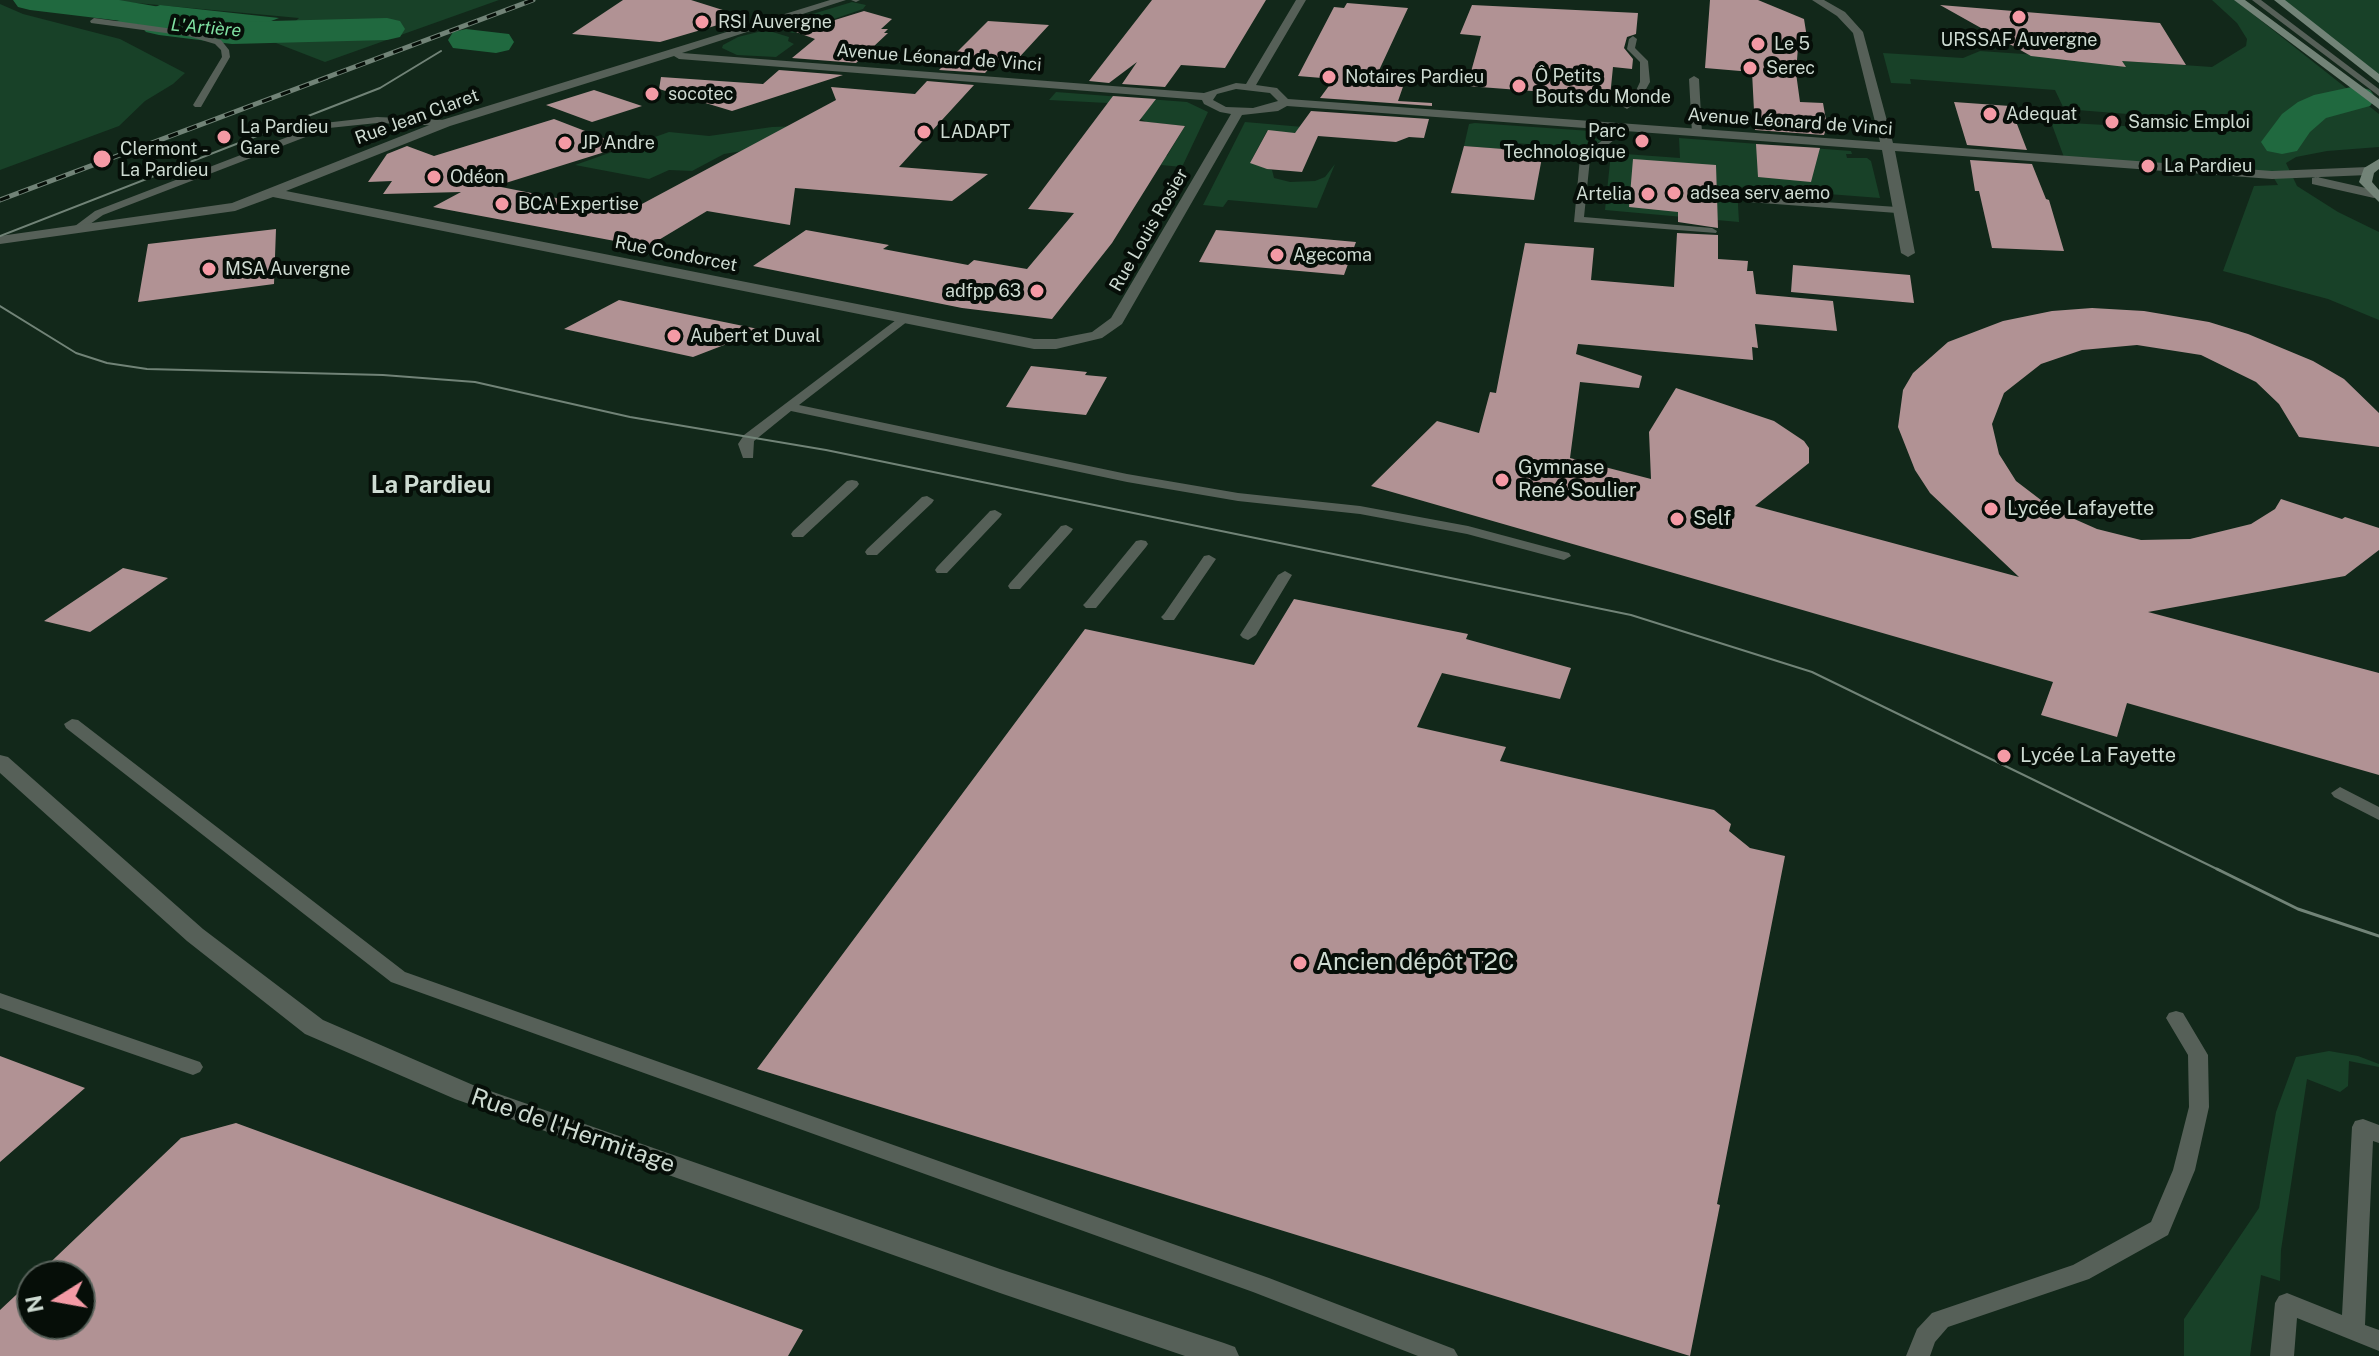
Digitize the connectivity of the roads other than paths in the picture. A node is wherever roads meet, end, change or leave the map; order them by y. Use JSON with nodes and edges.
{"nodes":[{"id":1,"x":841,"y":0,"type":"edge"},
{"id":2,"x":1301,"y":0,"type":"edge"},
{"id":3,"x":1817,"y":0,"type":"edge"},
{"id":4,"x":2239,"y":0,"type":"edge"},
{"id":5,"x":2256,"y":0,"type":"edge"},
{"id":6,"x":2279,"y":0,"type":"edge"},
{"id":7,"x":94,"y":21,"type":"dead end"},
{"id":8,"x":1633,"y":39,"type":"dead end"},
{"id":9,"x":667,"y":55,"type":"junction"},
{"id":10,"x":925,"y":56,"type":"dead end"},
{"id":11,"x":883,"y":72,"type":"junction"},
{"id":12,"x":1694,"y":79,"type":"dead end"},
{"id":13,"x":2379,"y":80,"type":"edge"},
{"id":14,"x":1250,"y":86,"type":"junction"},
{"id":15,"x":2379,"y":93,"type":"edge"},
{"id":16,"x":1207,"y":97,"type":"junction"},
{"id":17,"x":1284,"y":102,"type":"junction"},
{"id":18,"x":198,"y":105,"type":"dead end"},
{"id":19,"x":2379,"y":105,"type":"edge"},
{"id":20,"x":1627,"y":106,"type":"dead end"},
{"id":21,"x":1238,"y":112,"type":"junction"},
{"id":22,"x":446,"y":123,"type":"junction"},
{"id":23,"x":1614,"y":127,"type":"junction"},
{"id":24,"x":1697,"y":133,"type":"junction"},
{"id":25,"x":1887,"y":147,"type":"junction"},
{"id":26,"x":2373,"y":167,"type":"edge"},
{"id":27,"x":2294,"y":176,"type":"junction"},
{"id":28,"x":274,"y":193,"type":"junction"},
{"id":29,"x":2376,"y":196,"type":"edge"},
{"id":30,"x":1752,"y":200,"type":"dead end"},
{"id":31,"x":1897,"y":210,"type":"junction"},
{"id":32,"x":76,"y":229,"type":"junction"},
{"id":33,"x":1712,"y":231,"type":"dead end"},
{"id":34,"x":0,"y":240,"type":"edge"},
{"id":35,"x":1908,"y":253,"type":"dead end"},
{"id":36,"x":904,"y":318,"type":"junction"},
{"id":37,"x":1071,"y":342,"type":"joint"},
{"id":38,"x":789,"y":407,"type":"junction"},
{"id":39,"x":748,"y":455,"type":"dead end"},
{"id":40,"x":852,"y":484,"type":"dead end"},
{"id":41,"x":927,"y":500,"type":"dead end"},
{"id":42,"x":995,"y":514,"type":"dead end"},
{"id":43,"x":1066,"y":529,"type":"dead end"},
{"id":44,"x":798,"y":534,"type":"dead end"},
{"id":45,"x":1141,"y":544,"type":"dead end"},
{"id":46,"x":872,"y":552,"type":"dead end"},
{"id":47,"x":1564,"y":556,"type":"dead end"},
{"id":48,"x":1209,"y":559,"type":"dead end"},
{"id":49,"x":942,"y":570,"type":"dead end"},
{"id":50,"x":1285,"y":575,"type":"dead end"},
{"id":51,"x":1015,"y":586,"type":"dead end"},
{"id":52,"x":1091,"y":605,"type":"dead end"},
{"id":53,"x":1169,"y":617,"type":"dead end"},
{"id":54,"x":1248,"y":635,"type":"dead end"},
{"id":55,"x":72,"y":724,"type":"dead end"},
{"id":56,"x":0,"y":762,"type":"edge"},
{"id":57,"x":2340,"y":793,"type":"dead end"},
{"id":58,"x":2379,"y":814,"type":"edge"},
{"id":59,"x":0,"y":1000,"type":"edge"},
{"id":60,"x":2176,"y":1018,"type":"dead end"},
{"id":61,"x":193,"y":1067,"type":"dead end"},
{"id":62,"x":2379,"y":1135,"type":"edge"},
{"id":63,"x":2353,"y":1330,"type":"junction"},
{"id":64,"x":2379,"y":1341,"type":"edge"},
{"id":65,"x":1224,"y":1356,"type":"edge"},
{"id":66,"x":1446,"y":1356,"type":"edge"},
{"id":67,"x":1918,"y":1356,"type":"edge"},
{"id":68,"x":2282,"y":1356,"type":"edge"}],
"edges":[{"from":1,"to":9,"type":"street","name":"Rue Jean Claret"},
{"from":2,"to":14,"type":"street"},
{"from":3,"to":25,"type":"street"},
{"from":4,"to":19,"type":"main road"},
{"from":5,"to":15,"type":"lane"},
{"from":6,"to":13,"type":"main road"},
{"from":7,"to":18,"type":"lane"},
{"from":8,"to":20,"type":"lane"},
{"from":9,"to":11,"type":"street","name":"Avenue Léonard de Vinci"},
{"from":9,"to":22,"type":"street","name":"Rue Jean Claret"},
{"from":10,"to":11,"type":"lane"},
{"from":11,"to":16,"type":"street","name":"Avenue Léonard de Vinci"},
{"from":12,"to":24,"type":"lane"},
{"from":14,"to":16,"type":"street"},
{"from":14,"to":17,"type":"street"},
{"from":16,"to":21,"type":"street"},
{"from":17,"to":21,"type":"street"},
{"from":17,"to":23,"type":"street","name":"Avenue Léonard de Vinci"},
{"from":21,"to":37,"type":"street","name":"Rue Louis Rosier"},
{"from":22,"to":28,"type":"street","name":"Rue Jean Claret"},
{"from":22,"to":32,"type":"lane"},
{"from":23,"to":24,"type":"street","name":"Avenue Léonard de Vinci"},
{"from":23,"to":33,"type":"lane"},
{"from":24,"to":25,"type":"street","name":"Avenue Léonard de Vinci"},
{"from":25,"to":27,"type":"street","name":"Avenue Léonard de Vinci"},
{"from":25,"to":31,"type":"street"},
{"from":26,"to":27,"type":"street","name":"Avenue Léonard de Vinci"},
{"from":26,"to":29,"type":"main road"},
{"from":27,"to":29,"type":"street","name":"Avenue Léonard de Vinci"},
{"from":28,"to":32,"type":"street","name":"Rue Jean Claret"},
{"from":28,"to":36,"type":"street","name":"Rue Condorcet"},
{"from":30,"to":31,"type":"lane"},
{"from":31,"to":35,"type":"street"},
{"from":32,"to":34,"type":"street","name":"Rue Jean Claret"},
{"from":36,"to":37,"type":"street","name":"Rue Condorcet"},
{"from":36,"to":38,"type":"lane"},
{"from":38,"to":39,"type":"lane"},
{"from":38,"to":47,"type":"lane"},
{"from":40,"to":44,"type":"lane"},
{"from":41,"to":46,"type":"lane"},
{"from":42,"to":49,"type":"lane"},
{"from":43,"to":51,"type":"lane"},
{"from":45,"to":52,"type":"lane"},
{"from":48,"to":53,"type":"lane"},
{"from":50,"to":54,"type":"lane"},
{"from":55,"to":66,"type":"lane"},
{"from":56,"to":65,"type":"street","name":"Rue de l'Hermitage"},
{"from":57,"to":58,"type":"lane"},
{"from":59,"to":61,"type":"lane"},
{"from":60,"to":67,"type":"lane"},
{"from":62,"to":63,"type":"lane"},
{"from":63,"to":64,"type":"lane"},
{"from":63,"to":68,"type":"lane"}]}
